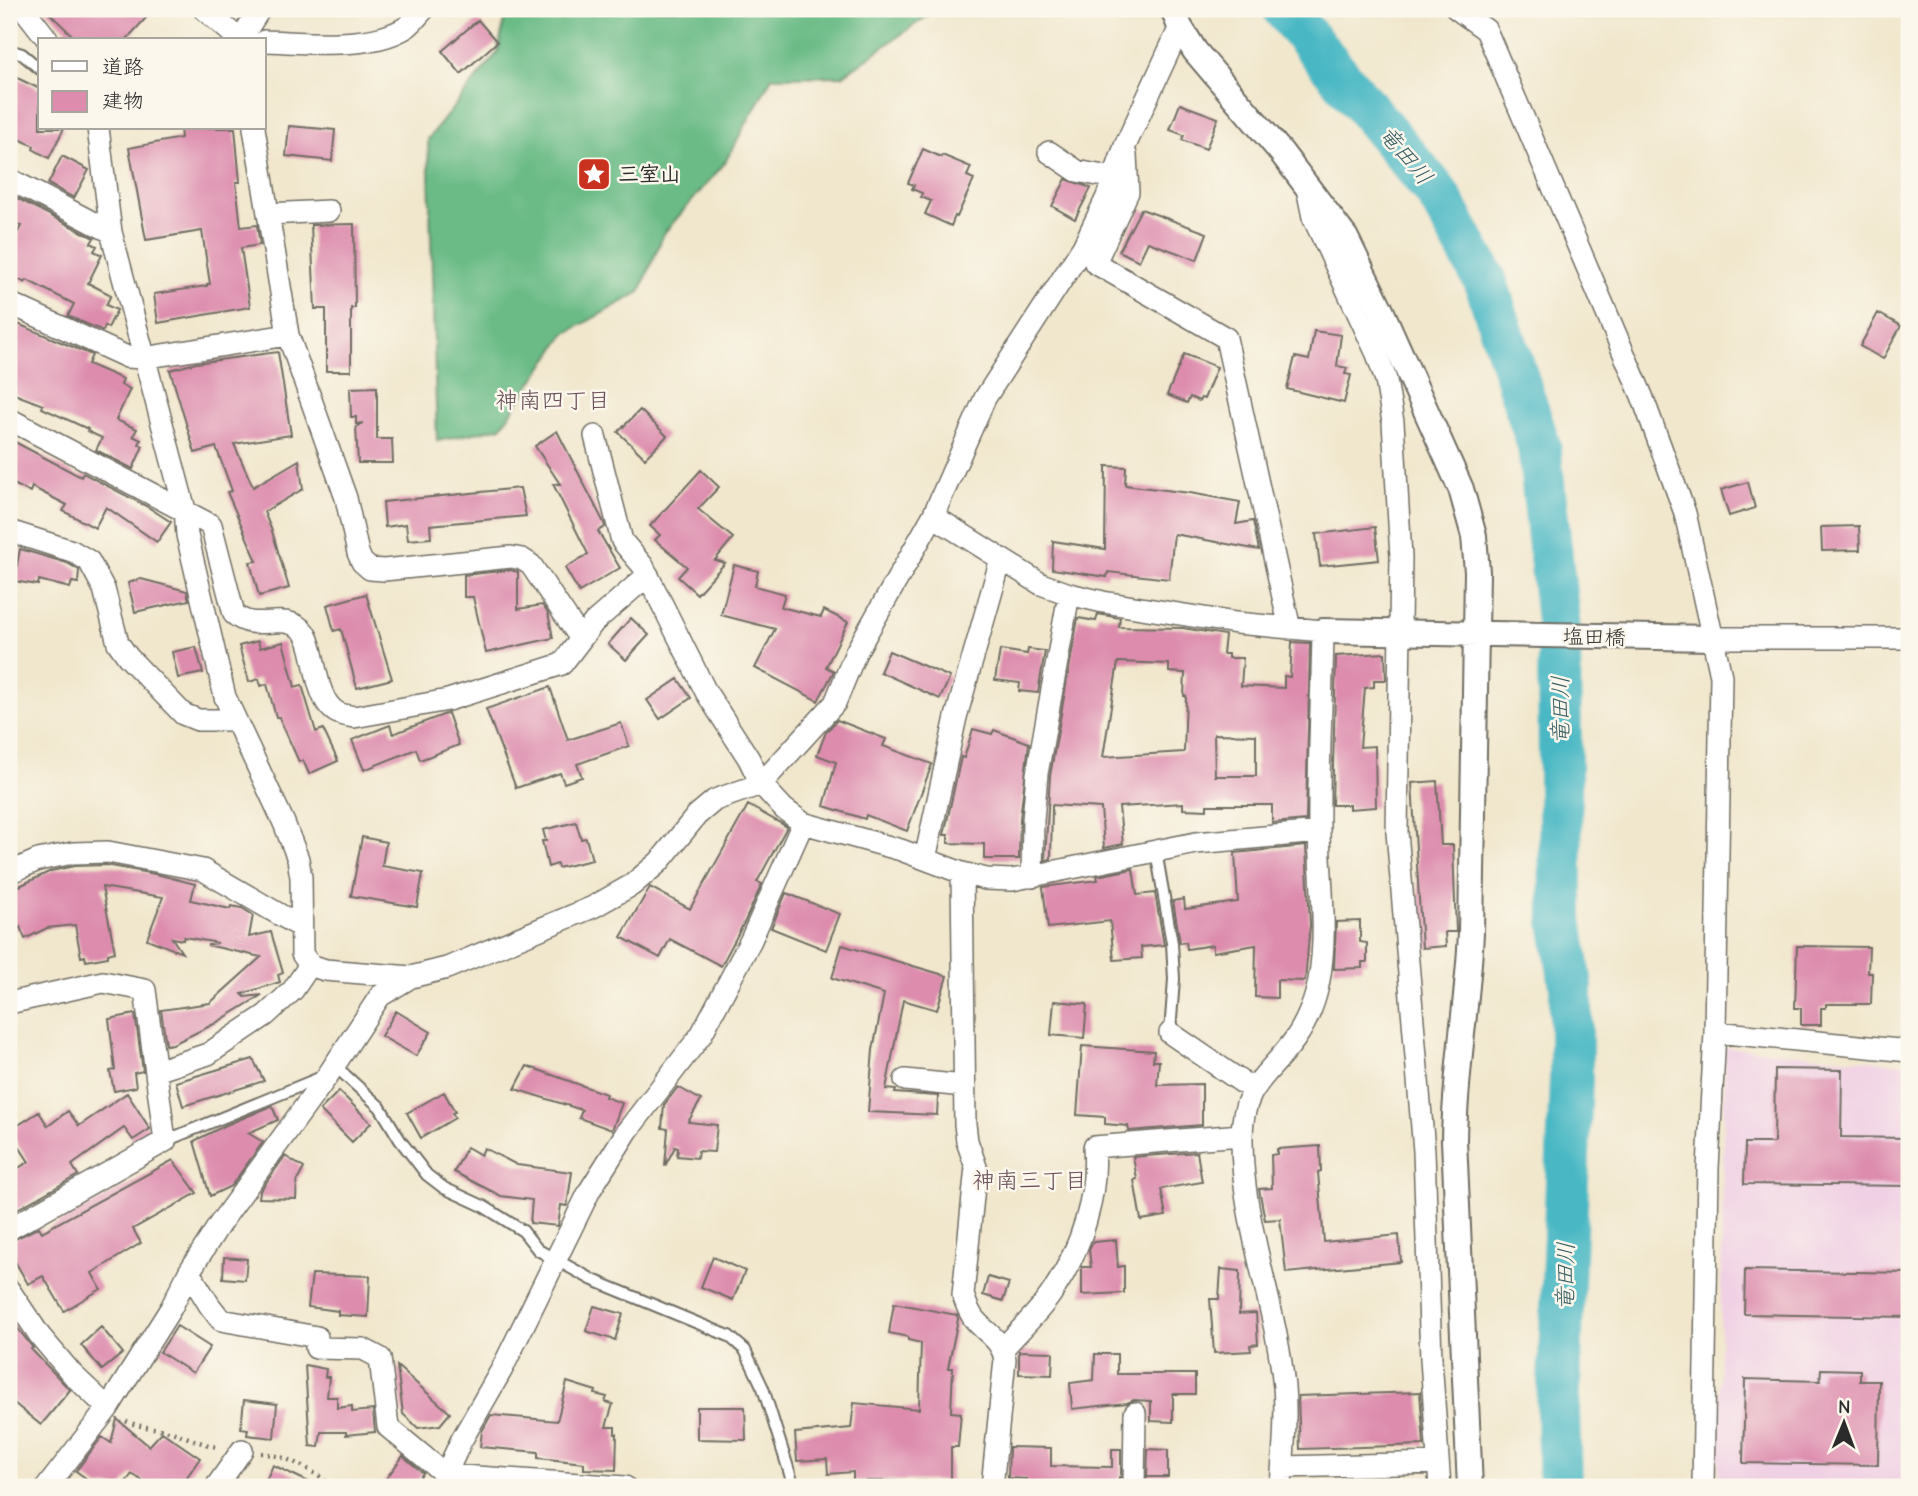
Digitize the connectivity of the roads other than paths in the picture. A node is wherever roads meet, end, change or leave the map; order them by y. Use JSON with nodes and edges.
{"nodes":[{"id":1,"x":24,"y":9,"type":"edge"},
{"id":2,"x":204,"y":9,"type":"edge"},
{"id":3,"x":260,"y":9,"type":"edge"},
{"id":4,"x":424,"y":9,"type":"edge"},
{"id":5,"x":1457,"y":9,"type":"edge"},
{"id":6,"x":1176,"y":18,"type":"edge"},
{"id":7,"x":1485,"y":19,"type":"edge"},
{"id":8,"x":46,"y":38,"type":"edge"},
{"id":9,"x":238,"y":38,"type":"edge"},
{"id":10,"x":241,"y":38,"type":"edge"},
{"id":11,"x":266,"y":41,"type":"edge"},
{"id":12,"x":9,"y":50,"type":"edge"},
{"id":13,"x":38,"y":67,"type":"edge"},
{"id":14,"x":98,"y":130,"type":"edge"},
{"id":15,"x":254,"y":130,"type":"edge"},
{"id":16,"x":1125,"y":146,"type":"junction"},
{"id":17,"x":1049,"y":152,"type":"dead end"},
{"id":18,"x":1114,"y":178,"type":"junction"},
{"id":19,"x":9,"y":179,"type":"edge"},
{"id":20,"x":1306,"y":186,"type":"junction"},
{"id":21,"x":329,"y":211,"type":"dead end"},
{"id":22,"x":268,"y":214,"type":"junction"},
{"id":23,"x":111,"y":232,"type":"junction"},
{"id":24,"x":9,"y":303,"type":"edge"},
{"id":25,"x":288,"y":335,"type":"junction"},
{"id":26,"x":142,"y":358,"type":"junction"},
{"id":27,"x":9,"y":419,"type":"edge"},
{"id":28,"x":595,"y":436,"type":"dead end"},
{"id":29,"x":185,"y":510,"type":"junction"},
{"id":30,"x":933,"y":516,"type":"junction"},
{"id":31,"x":9,"y":531,"type":"edge"},
{"id":32,"x":1001,"y":559,"type":"junction"},
{"id":33,"x":648,"y":575,"type":"junction"},
{"id":34,"x":1069,"y":594,"type":"junction"},
{"id":35,"x":1290,"y":629,"type":"junction"},
{"id":36,"x":1323,"y":631,"type":"junction"},
{"id":37,"x":1401,"y":634,"type":"junction"},
{"id":38,"x":1476,"y":635,"type":"junction"},
{"id":39,"x":1713,"y":638,"type":"junction"},
{"id":40,"x":1909,"y":638,"type":"edge"},
{"id":41,"x":581,"y":639,"type":"junction"},
{"id":42,"x":236,"y":720,"type":"junction"},
{"id":43,"x":761,"y":784,"type":"junction"},
{"id":44,"x":803,"y":822,"type":"junction"},
{"id":45,"x":1319,"y":832,"type":"junction"},
{"id":46,"x":1156,"y":851,"type":"junction"},
{"id":47,"x":925,"y":859,"type":"junction"},
{"id":48,"x":9,"y":873,"type":"edge"},
{"id":49,"x":962,"y":873,"type":"junction"},
{"id":50,"x":1032,"y":877,"type":"junction"},
{"id":51,"x":301,"y":927,"type":"junction"},
{"id":52,"x":310,"y":965,"type":"junction"},
{"id":53,"x":411,"y":977,"type":"junction"},
{"id":54,"x":9,"y":1003,"type":"edge"},
{"id":55,"x":1715,"y":1032,"type":"junction"},
{"id":56,"x":1170,"y":1033,"type":"joint"},
{"id":57,"x":1909,"y":1051,"type":"edge"},
{"id":58,"x":331,"y":1070,"type":"junction"},
{"id":59,"x":156,"y":1071,"type":"junction"},
{"id":60,"x":905,"y":1080,"type":"dead end"},
{"id":61,"x":964,"y":1086,"type":"junction"},
{"id":62,"x":1252,"y":1089,"type":"junction"},
{"id":63,"x":1241,"y":1135,"type":"junction"},
{"id":64,"x":165,"y":1141,"type":"junction"},
{"id":65,"x":9,"y":1229,"type":"edge"},
{"id":66,"x":555,"y":1259,"type":"junction"},
{"id":67,"x":190,"y":1272,"type":"junction"},
{"id":68,"x":9,"y":1290,"type":"edge"},
{"id":69,"x":1003,"y":1349,"type":"junction"},
{"id":70,"x":108,"y":1408,"type":"junction"},
{"id":71,"x":1135,"y":1413,"type":"dead end"},
{"id":72,"x":242,"y":1450,"type":"dead end"},
{"id":73,"x":1438,"y":1463,"type":"junction"},
{"id":74,"x":1282,"y":1477,"type":"edge"},
{"id":75,"x":443,"y":1481,"type":"edge"},
{"id":76,"x":53,"y":1485,"type":"edge"},
{"id":77,"x":216,"y":1487,"type":"edge"},
{"id":78,"x":625,"y":1487,"type":"edge"},
{"id":79,"x":794,"y":1487,"type":"edge"},
{"id":80,"x":992,"y":1487,"type":"edge"},
{"id":81,"x":1134,"y":1487,"type":"edge"},
{"id":82,"x":1440,"y":1487,"type":"edge"},
{"id":83,"x":1470,"y":1487,"type":"edge"},
{"id":84,"x":1703,"y":1487,"type":"edge"}],
"edges":[{"from":1,"to":8,"type":"street"},
{"from":2,"to":9,"type":"street"},
{"from":3,"to":10,"type":"street"},
{"from":4,"to":11,"type":"street"},
{"from":5,"to":7,"type":"street"},
{"from":6,"to":16,"type":"street"},
{"from":6,"to":20,"type":"street"},
{"from":7,"to":39,"type":"street"},
{"from":12,"to":13,"type":"lane"},
{"from":14,"to":23,"type":"street"},
{"from":15,"to":22,"type":"street"},
{"from":16,"to":18,"type":"street"},
{"from":16,"to":35,"type":"street"},
{"from":17,"to":18,"type":"street"},
{"from":18,"to":30,"type":"street"},
{"from":19,"to":23,"type":"street"},
{"from":20,"to":37,"type":"street"},
{"from":20,"to":38,"type":"street"},
{"from":21,"to":22,"type":"street"},
{"from":22,"to":25,"type":"street"},
{"from":23,"to":26,"type":"street"},
{"from":24,"to":26,"type":"street"},
{"from":25,"to":26,"type":"street"},
{"from":25,"to":41,"type":"street"},
{"from":26,"to":29,"type":"street"},
{"from":27,"to":29,"type":"street"},
{"from":28,"to":33,"type":"street"},
{"from":29,"to":41,"type":"street"},
{"from":29,"to":42,"type":"street"},
{"from":30,"to":32,"type":"street"},
{"from":30,"to":43,"type":"street"},
{"from":31,"to":42,"type":"street"},
{"from":32,"to":34,"type":"street"},
{"from":32,"to":47,"type":"street"},
{"from":33,"to":41,"type":"street"},
{"from":33,"to":43,"type":"street"},
{"from":34,"to":35,"type":"street"},
{"from":34,"to":50,"type":"street"},
{"from":35,"to":36,"type":"street"},
{"from":36,"to":37,"type":"street","name":"塩田橋"},
{"from":36,"to":45,"type":"street"},
{"from":37,"to":38,"type":"street","name":"塩田橋"},
{"from":37,"to":73,"type":"street"},
{"from":38,"to":39,"type":"street","name":"塩田橋"},
{"from":38,"to":83,"type":"street"},
{"from":39,"to":40,"type":"street"},
{"from":39,"to":55,"type":"street"},
{"from":42,"to":51,"type":"street"},
{"from":43,"to":44,"type":"street"},
{"from":43,"to":53,"type":"street"},
{"from":44,"to":47,"type":"street"},
{"from":44,"to":66,"type":"street"},
{"from":45,"to":46,"type":"street"},
{"from":45,"to":62,"type":"street"},
{"from":46,"to":50,"type":"street"},
{"from":46,"to":56,"type":"lane"},
{"from":47,"to":49,"type":"street"},
{"from":48,"to":51,"type":"street"},
{"from":49,"to":50,"type":"street"},
{"from":49,"to":61,"type":"street"},
{"from":51,"to":52,"type":"street"},
{"from":52,"to":53,"type":"street"},
{"from":52,"to":59,"type":"street"},
{"from":53,"to":58,"type":"street"},
{"from":54,"to":59,"type":"street"},
{"from":55,"to":57,"type":"street"},
{"from":55,"to":84,"type":"street"},
{"from":56,"to":62,"type":"street"},
{"from":58,"to":64,"type":"lane"},
{"from":58,"to":66,"type":"lane"},
{"from":58,"to":67,"type":"street"},
{"from":59,"to":64,"type":"street"},
{"from":60,"to":61,"type":"street"},
{"from":61,"to":69,"type":"street"},
{"from":62,"to":63,"type":"street"},
{"from":63,"to":69,"type":"street"},
{"from":63,"to":74,"type":"street"},
{"from":64,"to":65,"type":"street"},
{"from":66,"to":75,"type":"street"},
{"from":66,"to":79,"type":"lane"},
{"from":67,"to":70,"type":"street"},
{"from":67,"to":75,"type":"street"},
{"from":68,"to":70,"type":"street"},
{"from":69,"to":80,"type":"street"},
{"from":70,"to":76,"type":"street"},
{"from":71,"to":81,"type":"street"},
{"from":72,"to":77,"type":"street"},
{"from":73,"to":74,"type":"street"},
{"from":73,"to":82,"type":"street"},
{"from":75,"to":78,"type":"street"}]}
